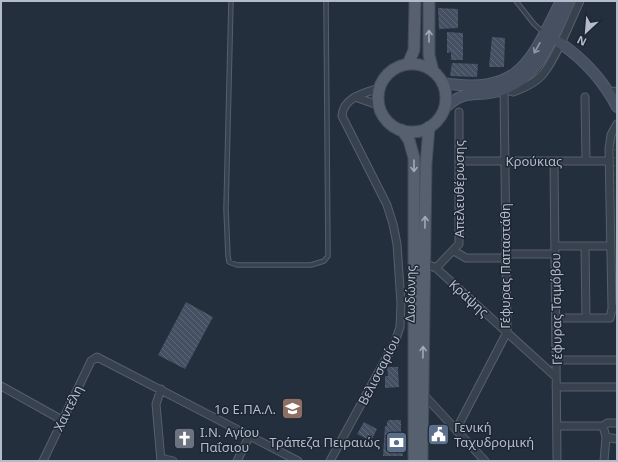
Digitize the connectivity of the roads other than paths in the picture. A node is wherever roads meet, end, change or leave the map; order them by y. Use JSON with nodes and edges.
{"nodes":[{"id":1,"x":231,"y":1,"type":"edge"},
{"id":2,"x":326,"y":1,"type":"edge"},
{"id":3,"x":415,"y":1,"type":"edge"},
{"id":4,"x":429,"y":1,"type":"edge"},
{"id":5,"x":516,"y":1,"type":"edge"},
{"id":6,"x":561,"y":1,"type":"edge"},
{"id":7,"x":570,"y":1,"type":"edge"},
{"id":8,"x":580,"y":1,"type":"edge"},
{"id":9,"x":544,"y":34,"type":"junction"},
{"id":10,"x":560,"y":43,"type":"junction"},
{"id":11,"x":408,"y":64,"type":"junction"},
{"id":12,"x":433,"y":71,"type":"junction"},
{"id":13,"x":442,"y":83,"type":"junction"},
{"id":14,"x":379,"y":88,"type":"junction"},
{"id":15,"x":504,"y":89,"type":"junction"},
{"id":16,"x":613,"y":91,"type":"edge"},
{"id":17,"x":355,"y":97,"type":"junction"},
{"id":18,"x":585,"y":98,"type":"dead end"},
{"id":19,"x":378,"y":105,"type":"junction"},
{"id":20,"x":617,"y":107,"type":"edge"},
{"id":21,"x":444,"y":108,"type":"junction"},
{"id":22,"x":460,"y":112,"type":"dead end"},
{"id":23,"x":617,"y":124,"type":"edge"},
{"id":24,"x":429,"y":127,"type":"junction"},
{"id":25,"x":402,"y":130,"type":"junction"},
{"id":26,"x":459,"y":161,"type":"junction"},
{"id":27,"x":504,"y":161,"type":"junction"},
{"id":28,"x":554,"y":161,"type":"junction"},
{"id":29,"x":586,"y":161,"type":"junction"},
{"id":30,"x":610,"y":161,"type":"junction"},
{"id":31,"x":555,"y":246,"type":"junction"},
{"id":32,"x":585,"y":246,"type":"junction"},
{"id":33,"x":611,"y":246,"type":"junction"},
{"id":34,"x":454,"y":251,"type":"junction"},
{"id":35,"x":555,"y":254,"type":"junction"},
{"id":36,"x":505,"y":256,"type":"junction"},
{"id":37,"x":424,"y":263,"type":"junction"},
{"id":38,"x":614,"y":264,"type":"edge"},
{"id":39,"x":436,"y":268,"type":"junction"},
{"id":40,"x":614,"y":308,"type":"edge"},
{"id":41,"x":556,"y":318,"type":"junction"},
{"id":42,"x":586,"y":318,"type":"junction"},
{"id":43,"x":507,"y":332,"type":"junction"},
{"id":44,"x":556,"y":360,"type":"junction"},
{"id":45,"x":617,"y":360,"type":"edge"},
{"id":46,"x":556,"y":377,"type":"junction"},
{"id":47,"x":1,"y":386,"type":"edge"},
{"id":48,"x":556,"y":387,"type":"junction"},
{"id":49,"x":617,"y":387,"type":"edge"},
{"id":50,"x":161,"y":389,"type":"junction"},
{"id":51,"x":422,"y":393,"type":"junction"},
{"id":52,"x":62,"y":420,"type":"junction"},
{"id":53,"x":617,"y":423,"type":"edge"},
{"id":54,"x":557,"y":426,"type":"junction"},
{"id":55,"x":604,"y":426,"type":"junction"},
{"id":56,"x":456,"y":430,"type":"junction"},
{"id":57,"x":250,"y":435,"type":"junction"},
{"id":58,"x":606,"y":437,"type":"junction"},
{"id":59,"x":617,"y":439,"type":"edge"},
{"id":60,"x":557,"y":458,"type":"dead end"},
{"id":61,"x":161,"y":459,"type":"edge"},
{"id":62,"x":43,"y":461,"type":"edge"},
{"id":63,"x":173,"y":461,"type":"edge"},
{"id":64,"x":236,"y":461,"type":"edge"},
{"id":65,"x":298,"y":461,"type":"edge"},
{"id":66,"x":330,"y":461,"type":"edge"},
{"id":67,"x":414,"y":461,"type":"edge"},
{"id":68,"x":422,"y":461,"type":"edge"},
{"id":69,"x":485,"y":461,"type":"edge"},
{"id":70,"x":604,"y":461,"type":"edge"}],
"edges":[{"from":1,"to":2,"type":"lane"},
{"from":3,"to":11,"type":"main road"},
{"from":12,"to":4,"type":"main road","one_way":true},
{"from":5,"to":9,"type":"lane"},
{"from":6,"to":9,"type":"main road"},
{"from":7,"to":15,"type":"main road"},
{"from":8,"to":10,"type":"street"},
{"from":9,"to":13,"type":"main road","one_way":true},
{"from":10,"to":15,"type":"street"},
{"from":10,"to":16,"type":"main road"},
{"from":11,"to":12,"type":"main road"},
{"from":11,"to":14,"type":"main road"},
{"from":12,"to":13,"type":"main road"},
{"from":13,"to":21,"type":"main road"},
{"from":14,"to":17,"type":"street"},
{"from":14,"to":19,"type":"main road"},
{"from":15,"to":21,"type":"main road"},
{"from":15,"to":27,"type":"street","name":"Γέφυρας Παπαστάθη"},
{"from":16,"to":20,"type":"main road"},
{"from":17,"to":19,"type":"street"},
{"from":17,"to":66,"type":"street","name":"Βελισσαρίου"},
{"from":18,"to":29,"type":"street"},
{"from":19,"to":25,"type":"main road","name":"Δωδώνης"},
{"from":21,"to":24,"type":"main road"},
{"from":22,"to":26,"type":"street","name":"Απελευθέρωσης"},
{"from":23,"to":30,"type":"street"},
{"from":24,"to":25,"type":"main road"},
{"from":37,"to":24,"type":"main road","name":"Δωδώνης","one_way":true},
{"from":25,"to":67,"type":"main road","name":"Δωδώνης","one_way":true},
{"from":26,"to":27,"type":"street","name":"Κρούκιας"},
{"from":26,"to":34,"type":"street","name":"Απελευθέρωσης"},
{"from":27,"to":28,"type":"street","name":"Κρούκιας"},
{"from":27,"to":36,"type":"street","name":"Γέφυρας Παπαστάθη"},
{"from":28,"to":29,"type":"street","name":"Κρούκιας"},
{"from":28,"to":31,"type":"street","name":"Γέφυρας Τσιμόβου"},
{"from":29,"to":30,"type":"street","name":"Κρούκιας"},
{"from":30,"to":33,"type":"street"},
{"from":31,"to":32,"type":"street"},
{"from":31,"to":35,"type":"street","name":"Γέφυρας Τσιμόβου"},
{"from":32,"to":33,"type":"street"},
{"from":32,"to":42,"type":"street"},
{"from":33,"to":38,"type":"street"},
{"from":34,"to":36,"type":"street"},
{"from":34,"to":39,"type":"street","name":"Απελευθέρωσης"},
{"from":35,"to":36,"type":"street"},
{"from":35,"to":41,"type":"street","name":"Γέφυρας Τσιμόβου"},
{"from":36,"to":43,"type":"street","name":"Γέφυρας Παπαστάθη"},
{"from":37,"to":39,"type":"street"},
{"from":51,"to":37,"type":"main road","name":"Δωδώνης","one_way":true},
{"from":38,"to":40,"type":"street"},
{"from":39,"to":43,"type":"street","name":"Κράψης"},
{"from":40,"to":42,"type":"street"},
{"from":41,"to":42,"type":"street"},
{"from":41,"to":44,"type":"street","name":"Γέφυρας Τσιμόβου"},
{"from":43,"to":46,"type":"street","name":"Κράψης"},
{"from":43,"to":56,"type":"street","name":"Γέφυρας Παπαστάθη"},
{"from":44,"to":45,"type":"street"},
{"from":44,"to":46,"type":"street","name":"Γέφυρας Τσιμόβου"},
{"from":46,"to":48,"type":"street","name":"Γέφυρας Τσιμόβου"},
{"from":47,"to":52,"type":"street"},
{"from":48,"to":49,"type":"street"},
{"from":48,"to":54,"type":"street","name":"Γέφυρας Τσιμόβου"},
{"from":50,"to":52,"type":"street","name":"Χαντέλη"},
{"from":50,"to":57,"type":"street"},
{"from":50,"to":61,"type":"street"},
{"from":51,"to":56,"type":"street"},
{"from":51,"to":68,"type":"main road","name":"Δωδώνης"},
{"from":52,"to":62,"type":"street","name":"Χαντέλη"},
{"from":53,"to":55,"type":"street"},
{"from":54,"to":55,"type":"street"},
{"from":54,"to":60,"type":"street","name":"Γέφυρας Τσιμόβου"},
{"from":55,"to":58,"type":"street"},
{"from":56,"to":69,"type":"street"},
{"from":57,"to":64,"type":"street"},
{"from":57,"to":65,"type":"street"},
{"from":58,"to":59,"type":"street"},
{"from":58,"to":70,"type":"street"},
{"from":61,"to":63,"type":"street"}]}
